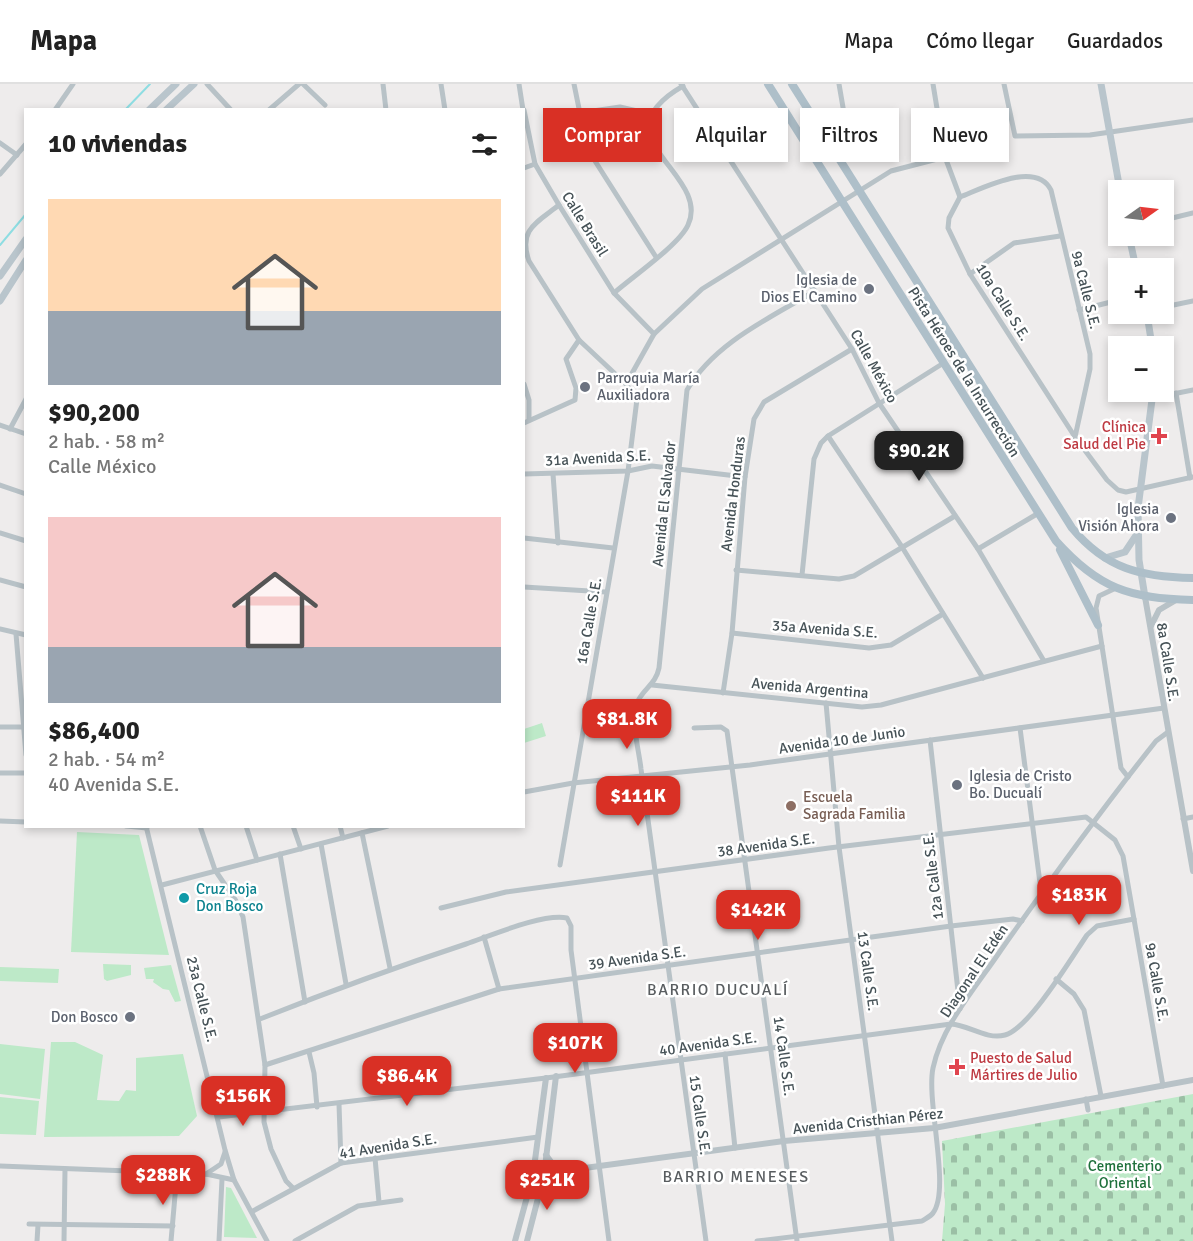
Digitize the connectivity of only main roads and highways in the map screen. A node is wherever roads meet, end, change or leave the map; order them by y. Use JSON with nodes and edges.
{"nodes":[{"id":1,"x":176,"y":84,"type":"edge"},
{"id":2,"x":194,"y":84,"type":"edge"},
{"id":3,"x":768,"y":84,"type":"edge"},
{"id":4,"x":792,"y":84,"type":"edge"},
{"id":5,"x":1101,"y":84,"type":"edge"},
{"id":6,"x":151,"y":108,"type":"edge"},
{"id":7,"x":168,"y":108,"type":"edge"},
{"id":8,"x":1118,"y":180,"type":"edge"},
{"id":9,"x":24,"y":242,"type":"edge"},
{"id":10,"x":24,"y":263,"type":"edge"},
{"id":11,"x":0,"y":276,"type":"edge"},
{"id":12,"x":0,"y":301,"type":"edge"},
{"id":13,"x":1152,"y":402,"type":"edge"},
{"id":14,"x":1138,"y":531,"type":"junction"},
{"id":15,"x":1056,"y":541,"type":"junction"},
{"id":16,"x":1105,"y":558,"type":"junction"},
{"id":17,"x":1141,"y":574,"type":"junction"},
{"id":18,"x":1193,"y":578,"type":"edge"},
{"id":19,"x":1144,"y":597,"type":"junction"},
{"id":20,"x":1193,"y":600,"type":"edge"},
{"id":21,"x":1098,"y":625,"type":"road end"}],
"edges":[{"from":1,"to":6,"type":"main road"},
{"from":2,"to":7,"type":"main road"},
{"from":3,"to":15,"type":"main road","name":"Pista Héroes de la Insurrección"},
{"from":4,"to":16,"type":"main road","name":"Pista Héroes de la Insurrección"},
{"from":5,"to":8,"type":"main road"},
{"from":9,"to":11,"type":"main road"},
{"from":10,"to":12,"type":"main road"},
{"from":13,"to":14,"type":"main road"},
{"from":14,"to":16,"type":"main road"},
{"from":14,"to":17,"type":"main road"},
{"from":15,"to":19,"type":"main road","name":"Pista Héroes de la Insurrección"},
{"from":15,"to":21,"type":"main road"},
{"from":16,"to":17,"type":"main road","name":"Pista Héroes de la Insurrección"},
{"from":17,"to":18,"type":"main road","name":"Pista Héroes de la Insurrección"},
{"from":17,"to":19,"type":"main road"},
{"from":19,"to":20,"type":"main road","name":"Pista Héroes de la Insurrección"}]}
